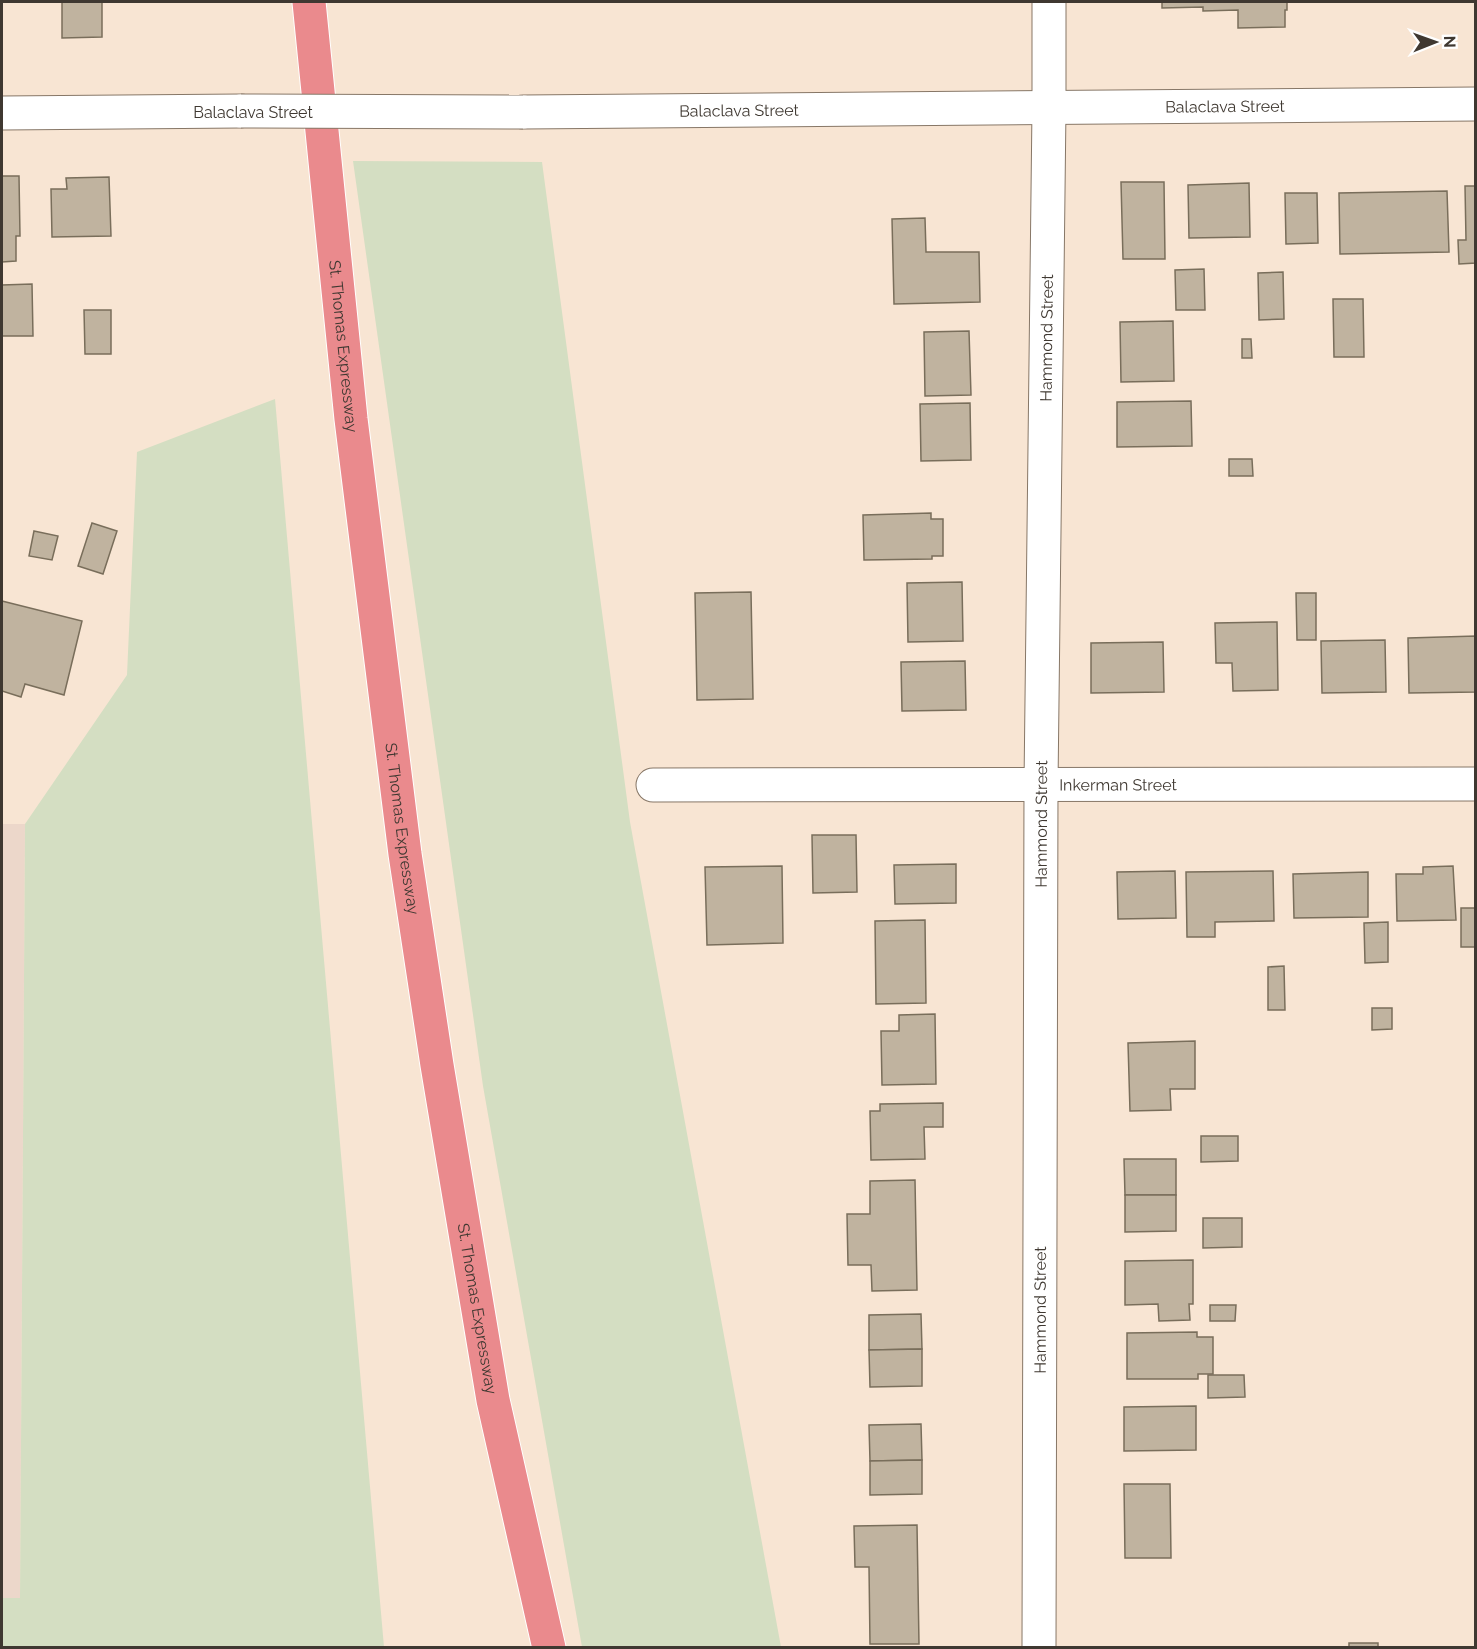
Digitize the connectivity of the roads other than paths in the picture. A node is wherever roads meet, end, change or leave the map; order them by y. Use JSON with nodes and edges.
{"nodes":[{"id":1,"x":309,"y":2,"type":"edge"},
{"id":2,"x":1049,"y":2,"type":"edge"},
{"id":3,"x":1476,"y":104,"type":"edge"},
{"id":4,"x":1049,"y":108,"type":"junction"},
{"id":5,"x":2,"y":113,"type":"edge"},
{"id":6,"x":1476,"y":784,"type":"edge"},
{"id":7,"x":653,"y":785,"type":"dead end"},
{"id":8,"x":1041,"y":785,"type":"junction"},
{"id":9,"x":493,"y":1400,"type":"junction"},
{"id":10,"x":532,"y":1647,"type":"edge"},
{"id":11,"x":549,"y":1647,"type":"edge"},
{"id":12,"x":1039,"y":1647,"type":"edge"}],
"edges":[{"from":1,"to":9,"type":"highway","name":"St. Thomas Expressway"},
{"from":2,"to":4,"type":"street","name":"Hammond Street"},
{"from":3,"to":4,"type":"street","name":"Balaclava Street"},
{"from":4,"to":5,"type":"street","name":"Balaclava Street","bridge":true},
{"from":4,"to":8,"type":"street","name":"Hammond Street"},
{"from":6,"to":8,"type":"street","name":"Inkerman Street"},
{"from":7,"to":8,"type":"street","name":"Inkerman Street"},
{"from":8,"to":12,"type":"street","name":"Hammond Street"},
{"from":9,"to":10,"type":"highway"},
{"from":9,"to":11,"type":"highway","name":"St. Thomas Expressway"}]}
